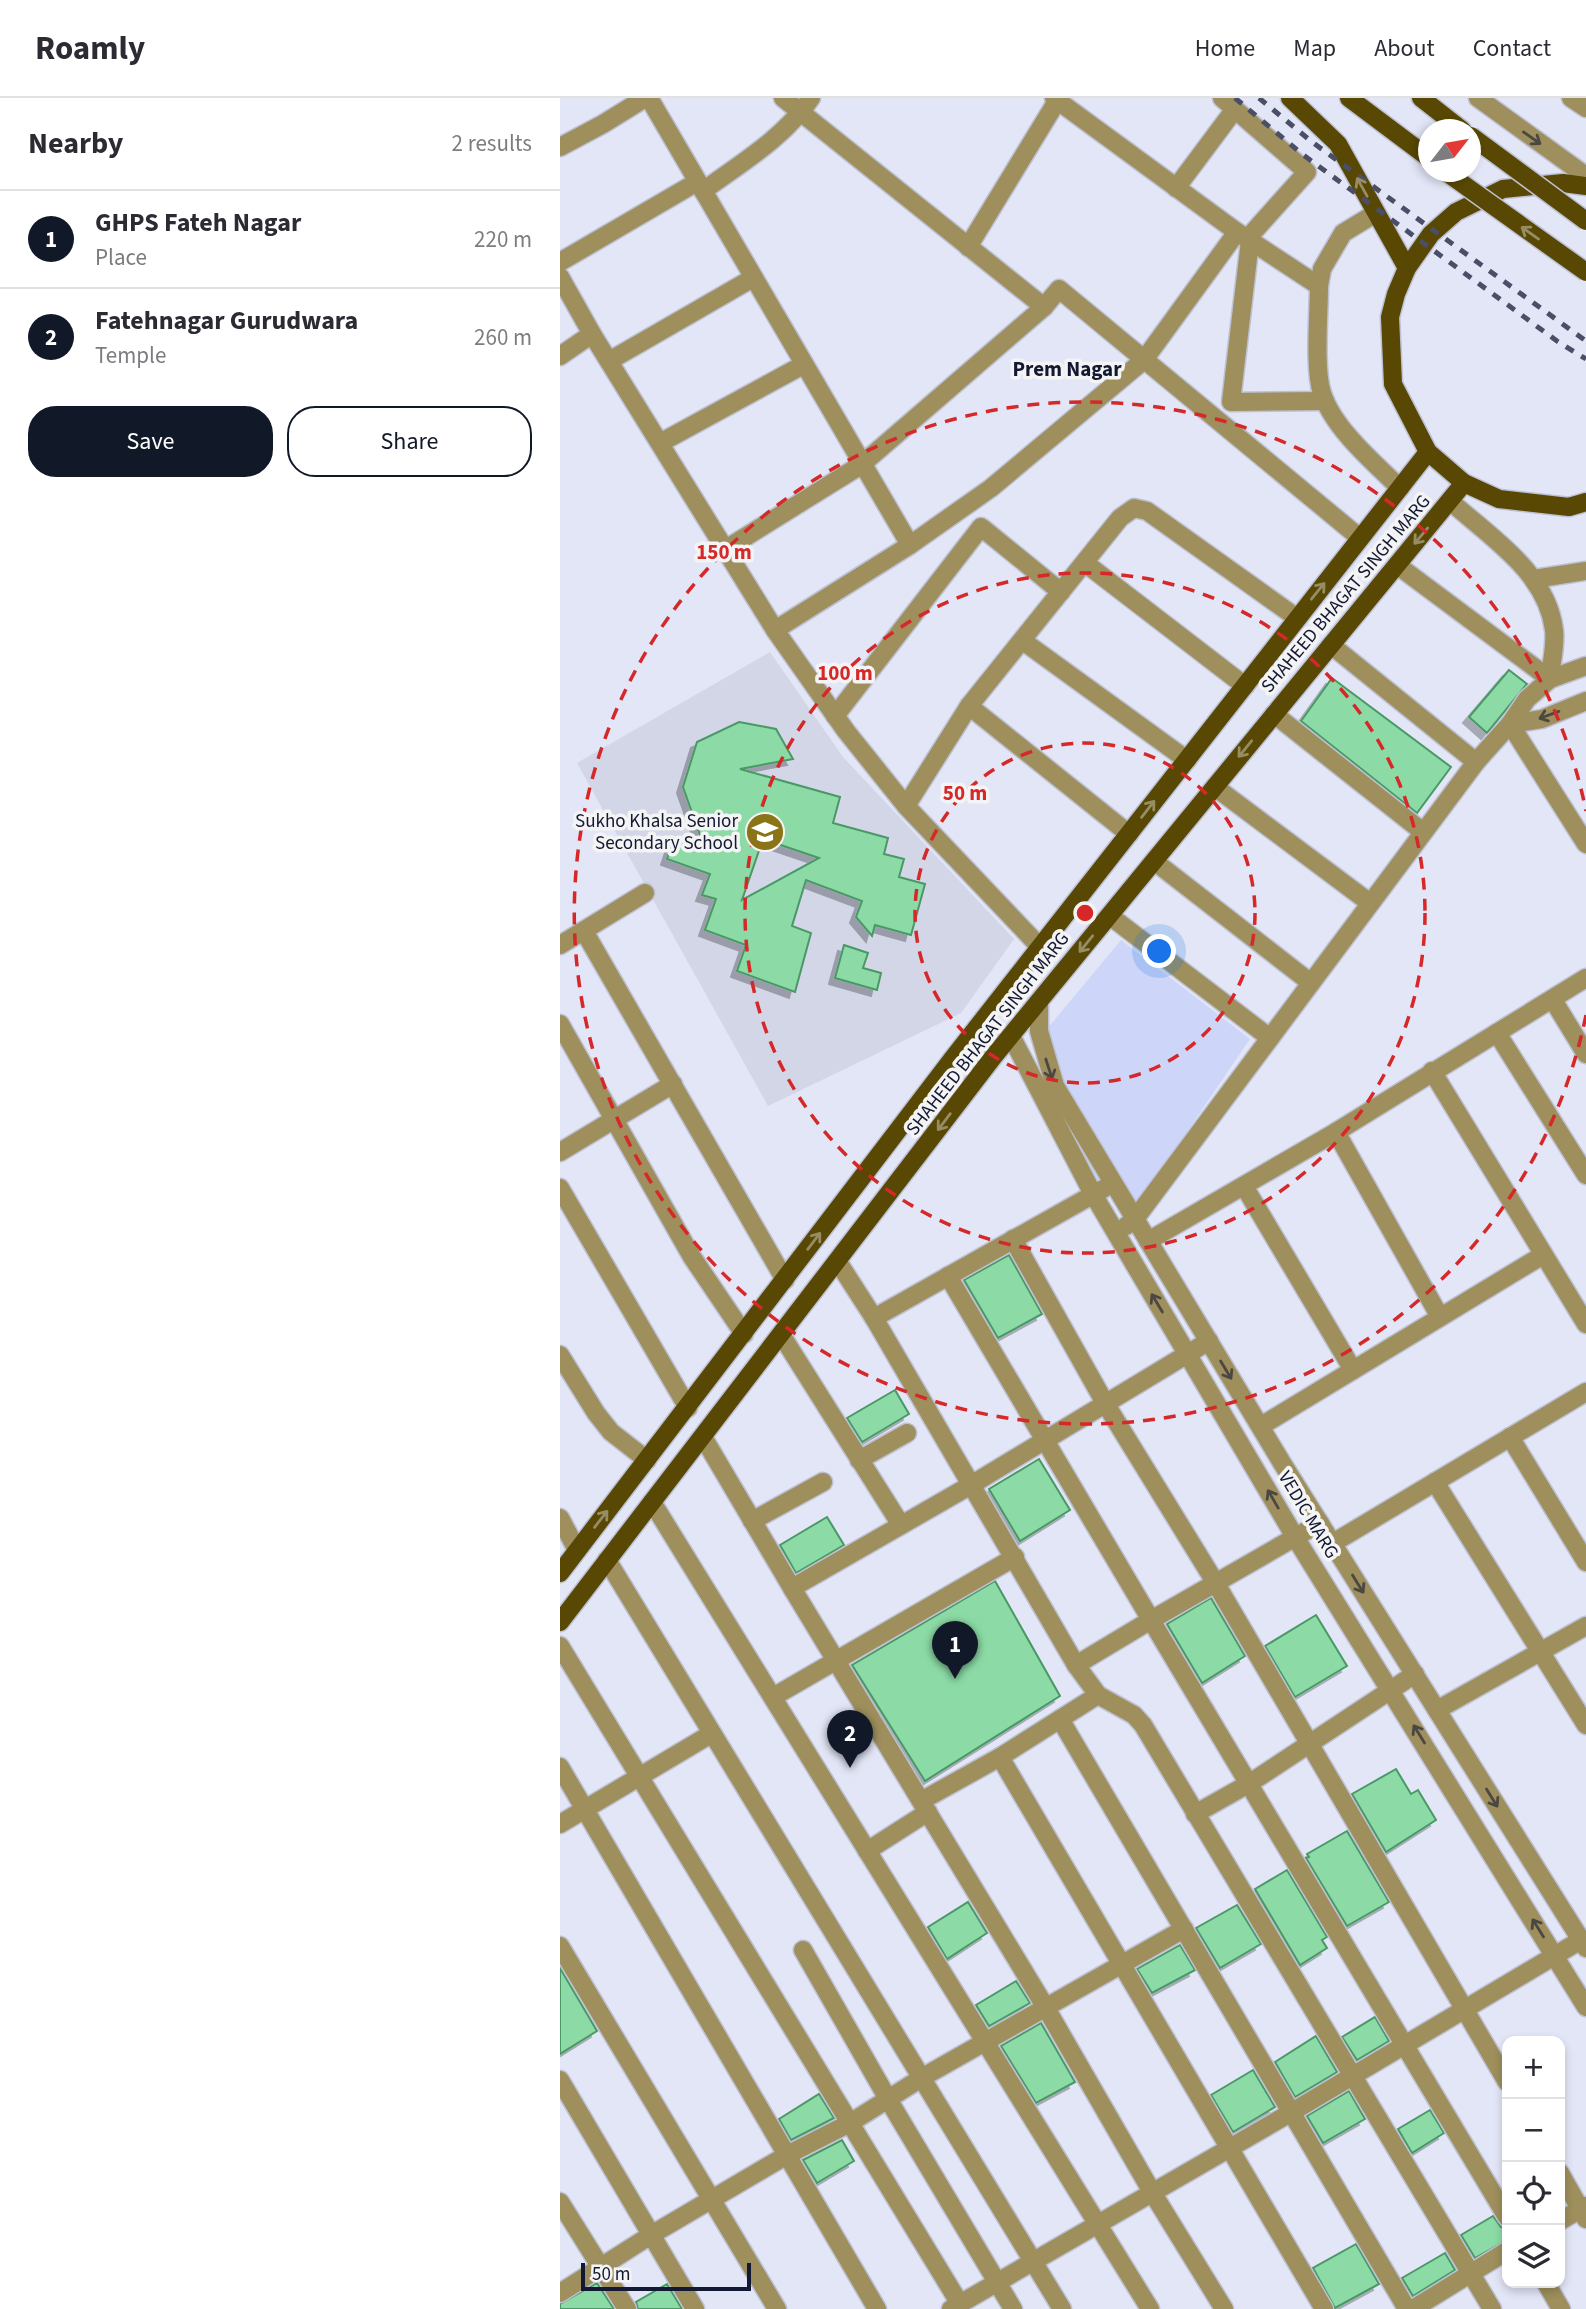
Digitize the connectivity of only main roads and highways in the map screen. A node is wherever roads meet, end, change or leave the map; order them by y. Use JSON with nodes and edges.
{"nodes":[{"id":1,"x":1290,"y":98,"type":"edge"},
{"id":2,"x":1349,"y":98,"type":"edge"},
{"id":3,"x":1421,"y":98,"type":"edge"},
{"id":4,"x":1448,"y":119,"type":"edge"},
{"id":5,"x":1481,"y":143,"type":"edge"},
{"id":6,"x":1418,"y":150,"type":"edge"},
{"id":7,"x":1460,"y":182,"type":"edge"},
{"id":8,"x":1586,"y":186,"type":"edge"},
{"id":9,"x":1586,"y":221,"type":"edge"},
{"id":10,"x":1407,"y":268,"type":"junction"},
{"id":11,"x":1586,"y":272,"type":"edge"},
{"id":12,"x":1428,"y":452,"type":"junction"},
{"id":13,"x":1464,"y":482,"type":"junction"},
{"id":14,"x":1586,"y":502,"type":"edge"},
{"id":15,"x":560,"y":1573,"type":"edge"},
{"id":16,"x":560,"y":1622,"type":"edge"}],
"edges":[{"from":10,"to":1,"type":"main road","one_way":true},
{"from":2,"to":6,"type":"main road"},
{"from":3,"to":4,"type":"main road"},
{"from":5,"to":9,"type":"main road","bridge":true},
{"from":11,"to":7,"type":"main road","one_way":true,"bridge":true},
{"from":8,"to":10,"type":"main road"},
{"from":10,"to":12,"type":"main road"},
{"from":12,"to":13,"type":"main road"},
{"from":15,"to":12,"type":"main road","name":"SHAHEED BHAGAT SINGH MARG","one_way":true},
{"from":13,"to":14,"type":"main road"},
{"from":13,"to":16,"type":"main road","name":"SHAHEED BHAGAT SINGH MARG","one_way":true}]}
